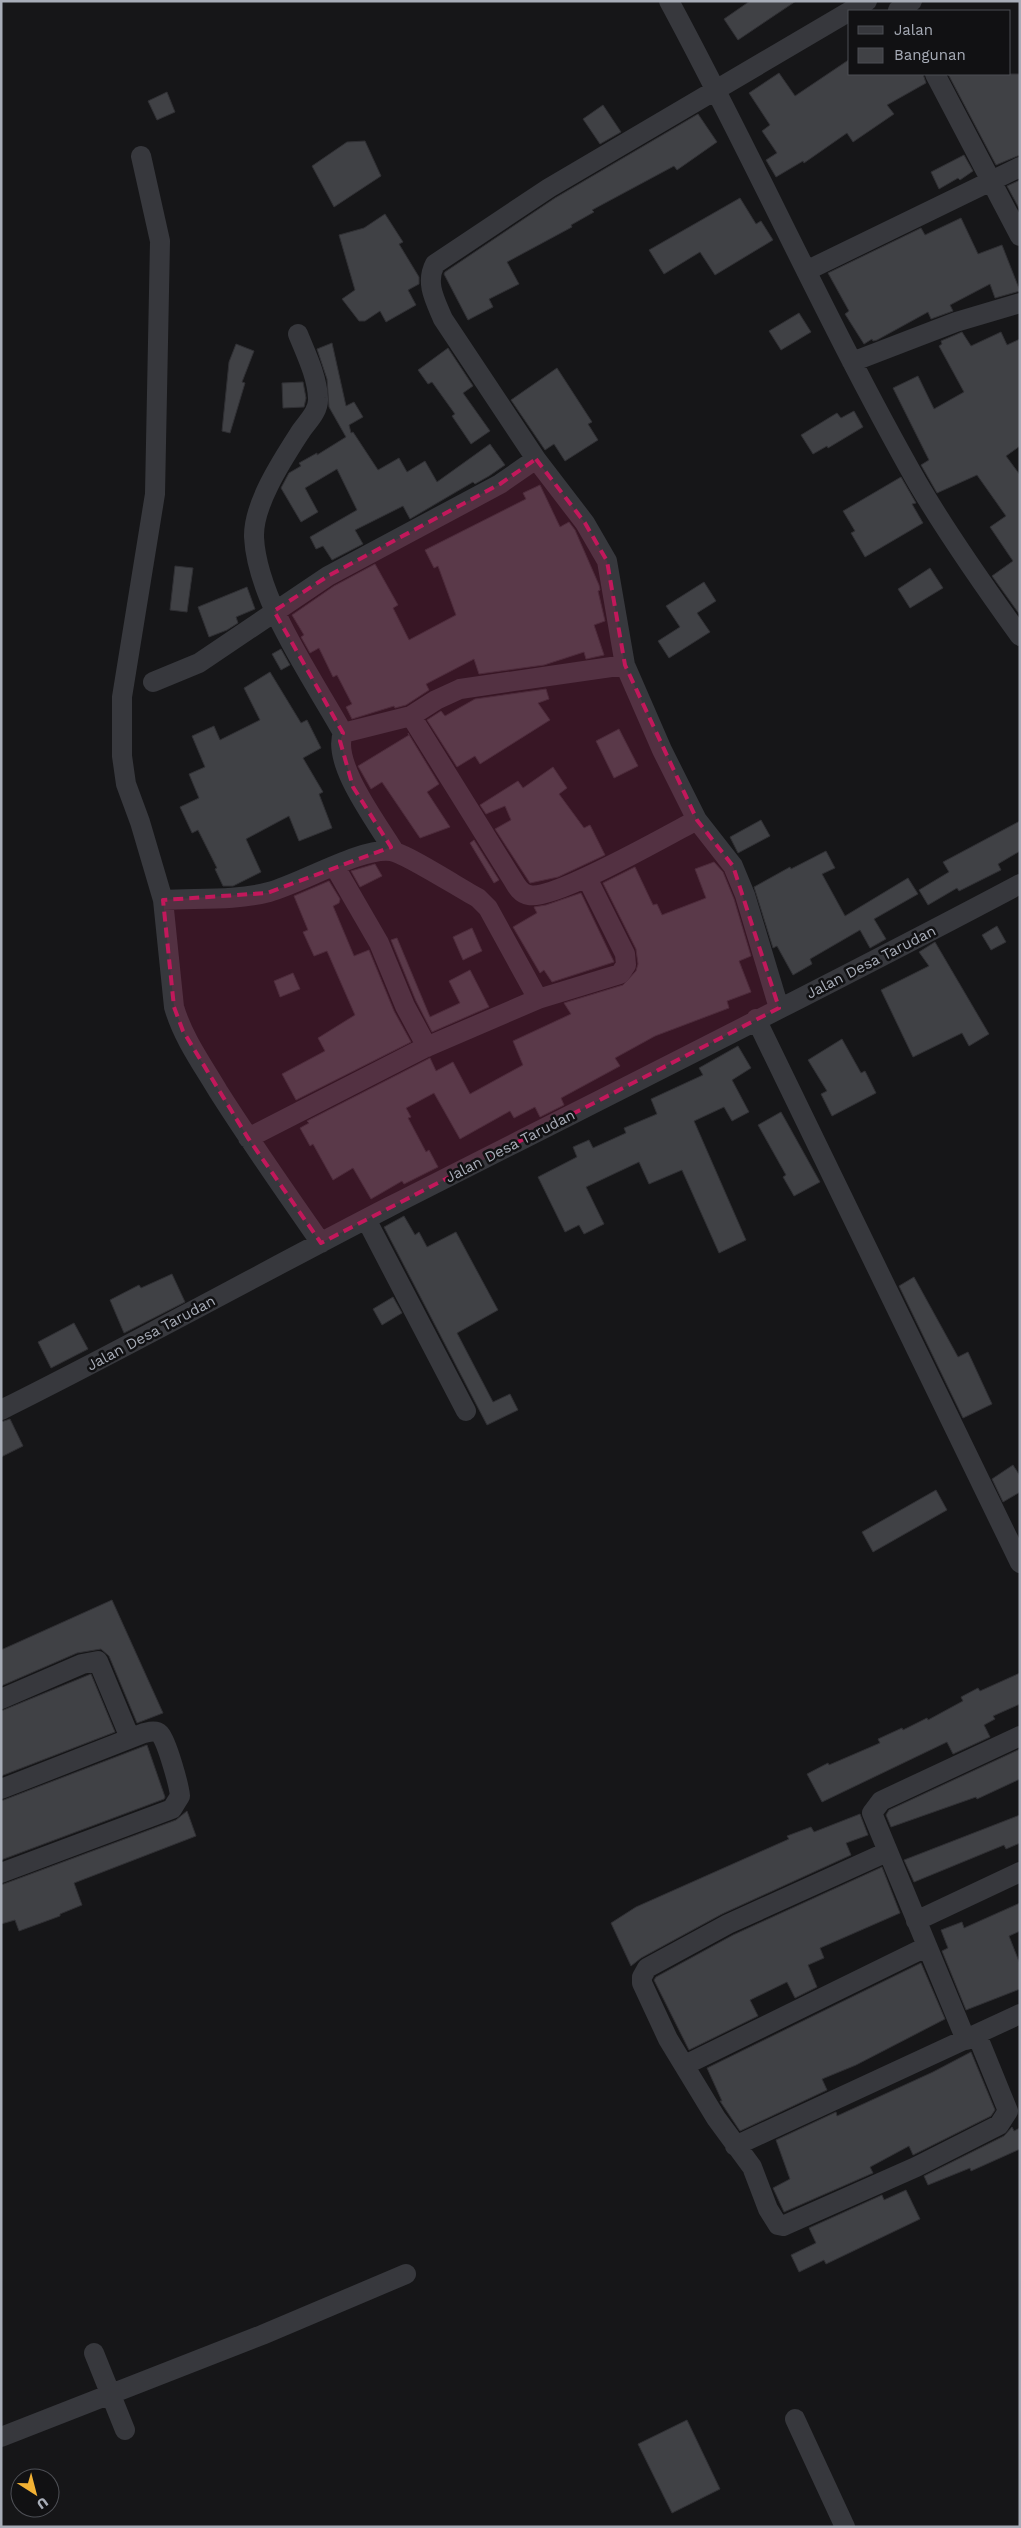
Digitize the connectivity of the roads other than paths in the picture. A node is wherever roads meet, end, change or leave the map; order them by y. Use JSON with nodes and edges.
{"nodes":[{"id":1,"x":669,"y":1,"type":"edge"},
{"id":2,"x":866,"y":1,"type":"edge"},
{"id":3,"x":852,"y":10,"type":"edge"},
{"id":4,"x":848,"y":12,"type":"edge"},
{"id":5,"x":936,"y":75,"type":"edge"},
{"id":6,"x":718,"y":91,"type":"junction"},
{"id":7,"x":141,"y":156,"type":"dead end"},
{"id":8,"x":1020,"y":167,"type":"edge"},
{"id":9,"x":991,"y":182,"type":"junction"},
{"id":10,"x":1020,"y":236,"type":"edge"},
{"id":11,"x":806,"y":271,"type":"junction"},
{"id":12,"x":1020,"y":303,"type":"edge"},
{"id":13,"x":298,"y":334,"type":"dead end"},
{"id":14,"x":852,"y":362,"type":"junction"},
{"id":15,"x":536,"y":460,"type":"junction"},
{"id":16,"x":274,"y":611,"type":"junction"},
{"id":17,"x":1020,"y":636,"type":"edge"},
{"id":18,"x":625,"y":664,"type":"junction"},
{"id":19,"x":153,"y":682,"type":"dead end"},
{"id":20,"x":411,"y":716,"type":"junction"},
{"id":21,"x":343,"y":733,"type":"junction"},
{"id":22,"x":697,"y":820,"type":"junction"},
{"id":23,"x":394,"y":851,"type":"junction"},
{"id":24,"x":335,"y":867,"type":"junction"},
{"id":25,"x":587,"y":878,"type":"junction"},
{"id":26,"x":1020,"y":884,"type":"edge"},
{"id":27,"x":163,"y":900,"type":"junction"},
{"id":28,"x":538,"y":1000,"type":"junction"},
{"id":29,"x":779,"y":1008,"type":"junction"},
{"id":30,"x":756,"y":1019,"type":"junction"},
{"id":31,"x":427,"y":1047,"type":"junction"},
{"id":32,"x":256,"y":1134,"type":"junction"},
{"id":33,"x":366,"y":1219,"type":"junction"},
{"id":34,"x":321,"y":1243,"type":"junction"},
{"id":35,"x":1,"y":1410,"type":"edge"},
{"id":36,"x":466,"y":1411,"type":"dead end"},
{"id":37,"x":1020,"y":1563,"type":"edge"},
{"id":38,"x":1,"y":1698,"type":"edge"},
{"id":39,"x":1020,"y":1736,"type":"edge"},
{"id":40,"x":130,"y":1738,"type":"junction"},
{"id":41,"x":1,"y":1789,"type":"edge"},
{"id":42,"x":887,"y":1852,"type":"junction"},
{"id":43,"x":1020,"y":1872,"type":"edge"},
{"id":44,"x":1,"y":1873,"type":"edge"},
{"id":45,"x":916,"y":1921,"type":"junction"},
{"id":46,"x":926,"y":1947,"type":"junction"},
{"id":47,"x":1020,"y":2014,"type":"edge"},
{"id":48,"x":971,"y":2037,"type":"junction"},
{"id":49,"x":684,"y":2066,"type":"junction"},
{"id":50,"x":735,"y":2146,"type":"junction"},
{"id":51,"x":406,"y":2274,"type":"dead end"},
{"id":52,"x":94,"y":2353,"type":"dead end"},
{"id":53,"x":110,"y":2394,"type":"junction"},
{"id":54,"x":795,"y":2419,"type":"dead end"},
{"id":55,"x":125,"y":2430,"type":"dead end"},
{"id":56,"x":1,"y":2437,"type":"edge"},
{"id":57,"x":845,"y":2527,"type":"edge"}],
"edges":[{"from":1,"to":6,"type":"street"},
{"from":2,"to":3,"type":"street"},
{"from":4,"to":6,"type":"street"},
{"from":5,"to":9,"type":"street"},
{"from":6,"to":11,"type":"street"},
{"from":6,"to":15,"type":"street"},
{"from":7,"to":27,"type":"street"},
{"from":8,"to":9,"type":"street"},
{"from":9,"to":10,"type":"street"},
{"from":9,"to":11,"type":"street"},
{"from":11,"to":14,"type":"street"},
{"from":12,"to":14,"type":"street"},
{"from":13,"to":16,"type":"street"},
{"from":14,"to":17,"type":"street"},
{"from":15,"to":16,"type":"street"},
{"from":15,"to":18,"type":"street"},
{"from":16,"to":19,"type":"street"},
{"from":16,"to":21,"type":"street"},
{"from":18,"to":20,"type":"street"},
{"from":18,"to":22,"type":"street"},
{"from":20,"to":21,"type":"street"},
{"from":20,"to":25,"type":"street"},
{"from":21,"to":23,"type":"street"},
{"from":22,"to":25,"type":"street"},
{"from":22,"to":29,"type":"street"},
{"from":23,"to":24,"type":"street"},
{"from":23,"to":28,"type":"street"},
{"from":24,"to":27,"type":"street"},
{"from":24,"to":31,"type":"street"},
{"from":25,"to":28,"type":"street"},
{"from":26,"to":29,"type":"street","name":"Jalan Desa Tarudan"},
{"from":27,"to":32,"type":"street"},
{"from":28,"to":31,"type":"street"},
{"from":29,"to":30,"type":"street","name":"Jalan Desa Tarudan"},
{"from":30,"to":33,"type":"street","name":"Jalan Desa Tarudan"},
{"from":30,"to":37,"type":"street"},
{"from":31,"to":32,"type":"street"},
{"from":32,"to":34,"type":"street"},
{"from":33,"to":34,"type":"street","name":"Jalan Desa Tarudan"},
{"from":33,"to":36,"type":"street"},
{"from":34,"to":35,"type":"street","name":"Jalan Desa Tarudan"},
{"from":38,"to":40,"type":"street"},
{"from":39,"to":42,"type":"street"},
{"from":40,"to":41,"type":"street"},
{"from":40,"to":44,"type":"street"},
{"from":42,"to":45,"type":"street"},
{"from":42,"to":49,"type":"street"},
{"from":43,"to":45,"type":"street"},
{"from":45,"to":46,"type":"street"},
{"from":46,"to":48,"type":"street"},
{"from":46,"to":49,"type":"street"},
{"from":47,"to":48,"type":"street"},
{"from":48,"to":50,"type":"street"},
{"from":48,"to":50,"type":"street"},
{"from":49,"to":50,"type":"street"},
{"from":51,"to":53,"type":"street"},
{"from":52,"to":53,"type":"street"},
{"from":53,"to":55,"type":"street"},
{"from":53,"to":56,"type":"street"},
{"from":54,"to":57,"type":"street"}]}
